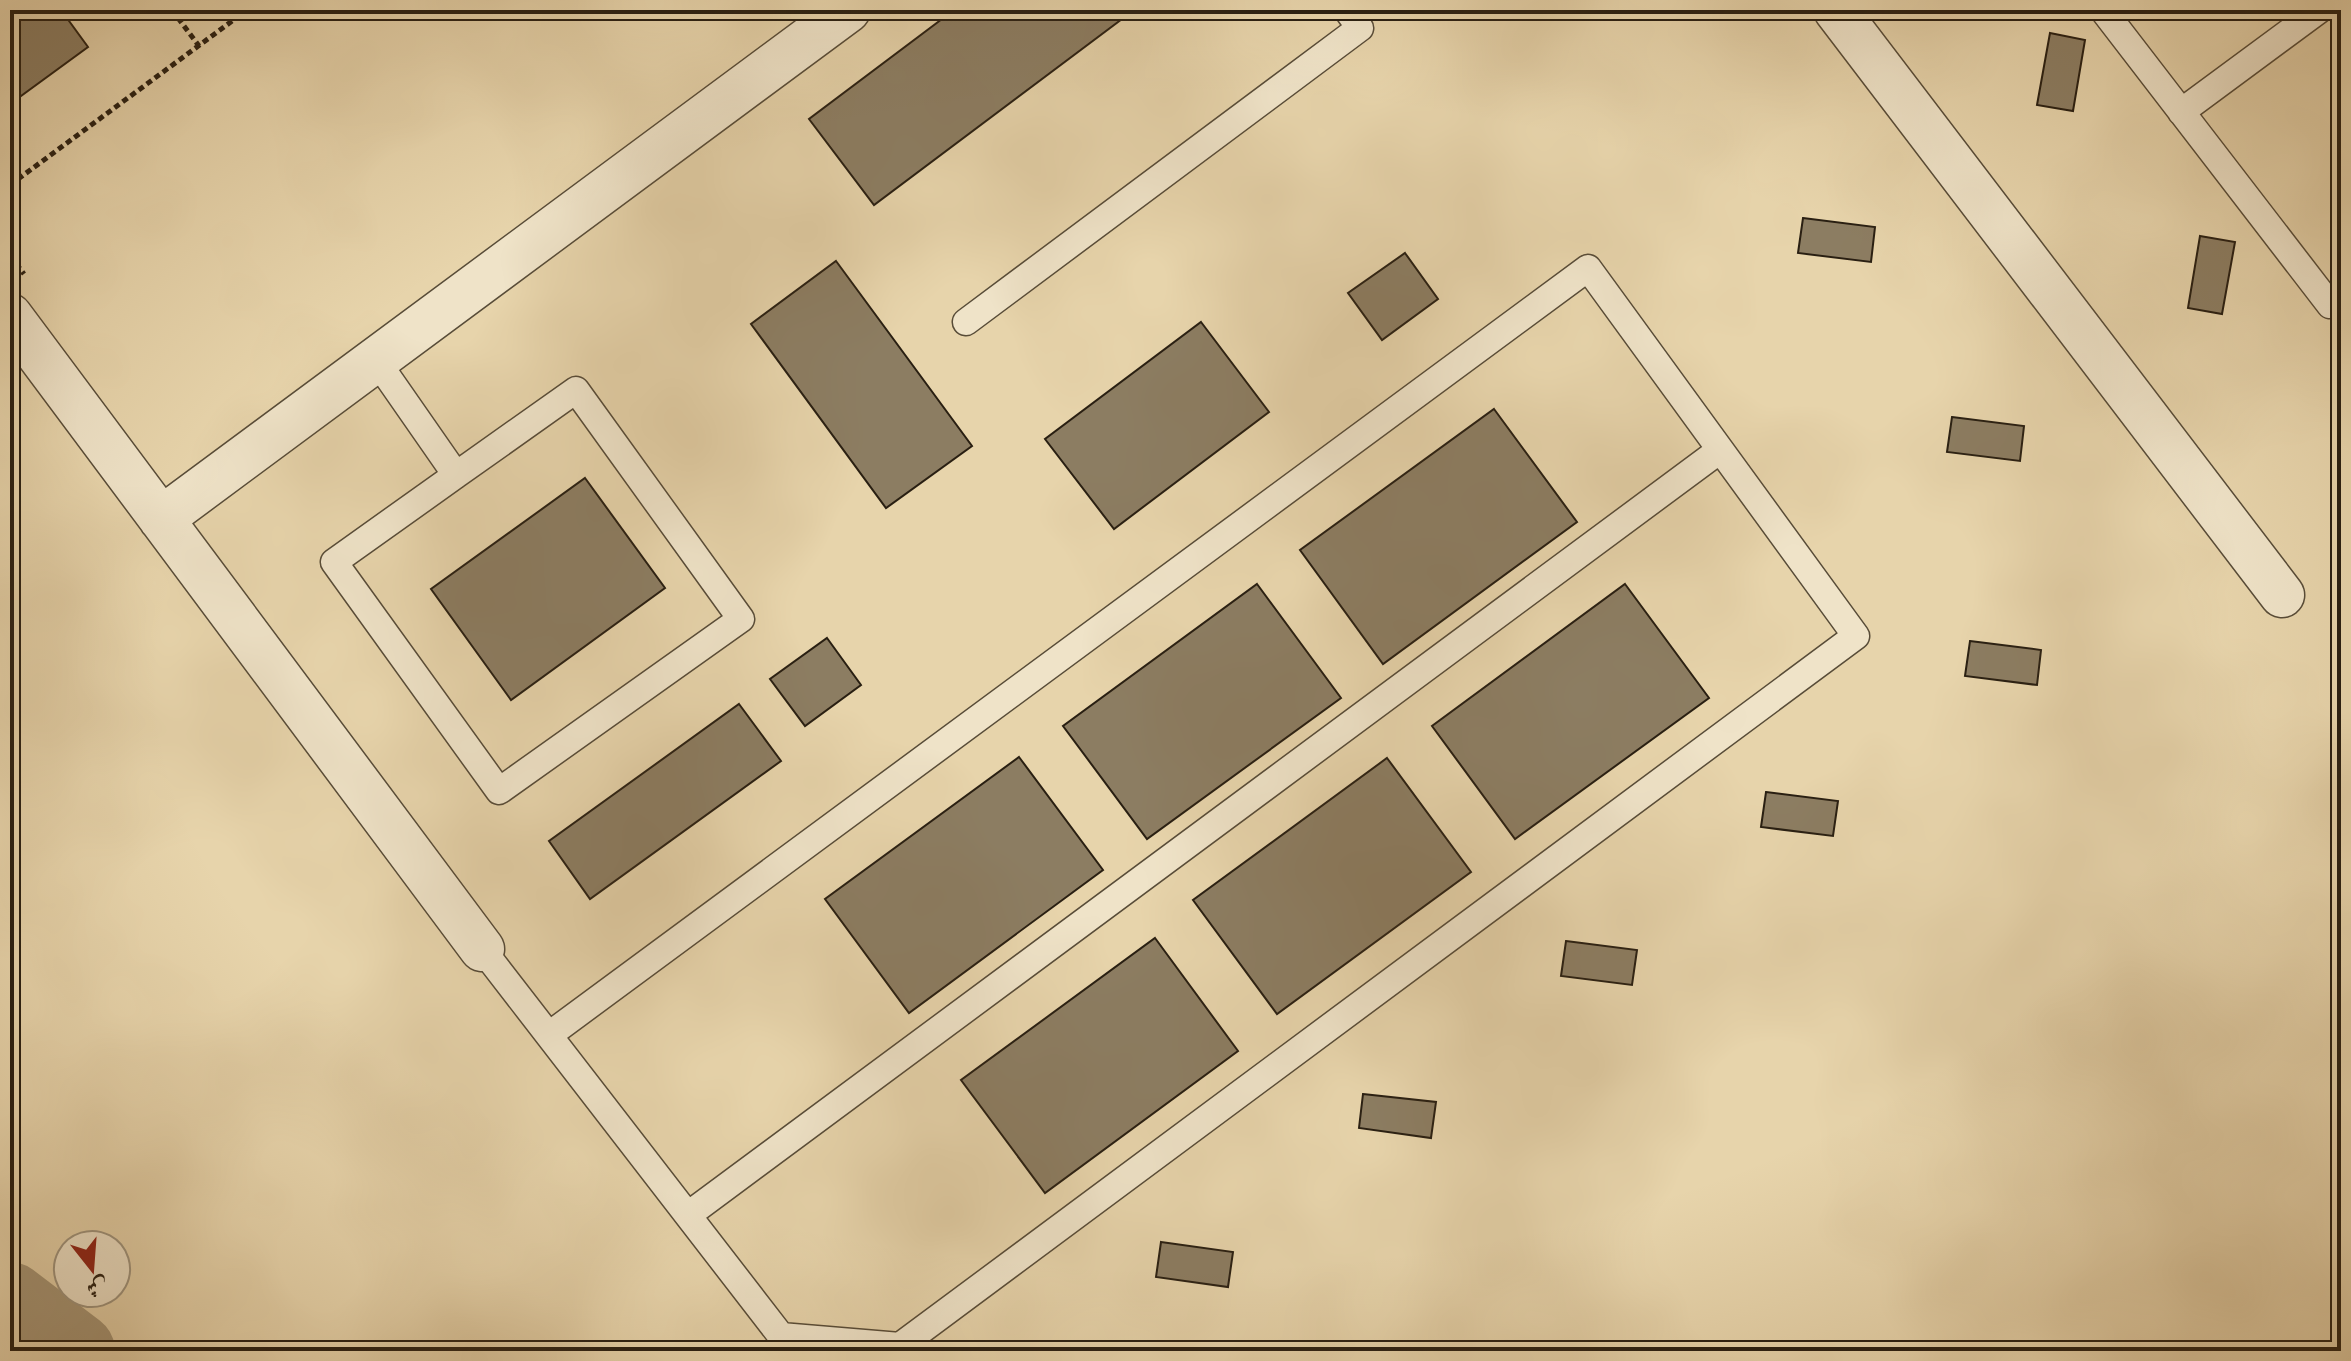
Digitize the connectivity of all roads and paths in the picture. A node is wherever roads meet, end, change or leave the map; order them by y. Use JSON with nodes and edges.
{"nodes":[{"id":1,"x":172,"y":10,"type":"edge"},
{"id":2,"x":247,"y":10,"type":"edge"},
{"id":3,"x":848,"y":10,"type":"edge"},
{"id":4,"x":1347,"y":10,"type":"edge"},
{"id":5,"x":1836,"y":10,"type":"edge"},
{"id":6,"x":2103,"y":10,"type":"edge"},
{"id":7,"x":2319,"y":10,"type":"edge"},
{"id":8,"x":199,"y":46,"type":"junction"},
{"id":9,"x":2181,"y":112,"type":"junction"},
{"id":10,"x":10,"y":185,"type":"edge"},
{"id":11,"x":10,"y":256,"type":"edge"},
{"id":12,"x":2341,"y":296,"type":"edge"},
{"id":13,"x":19,"y":298,"type":"edge"},
{"id":14,"x":966,"y":322,"type":"dead end"},
{"id":15,"x":376,"y":360,"type":"junction"},
{"id":16,"x":1720,"y":450,"type":"junction"},
{"id":17,"x":456,"y":475,"type":"junction"},
{"id":18,"x":161,"y":519,"type":"junction"},
{"id":19,"x":2282,"y":595,"type":"dead end"},
{"id":20,"x":482,"y":949,"type":"joint"},
{"id":21,"x":549,"y":1035,"type":"junction"},
{"id":22,"x":688,"y":1215,"type":"junction"}],
"edges":[{"from":1,"to":8,"type":"path"},
{"from":2,"to":8,"type":"path"},
{"from":3,"to":15,"type":"street"},
{"from":4,"to":14,"type":"lane"},
{"from":5,"to":19,"type":"street"},
{"from":6,"to":9,"type":"lane"},
{"from":7,"to":9,"type":"lane"},
{"from":8,"to":10,"type":"path"},
{"from":9,"to":12,"type":"lane"},
{"from":11,"to":13,"type":"path"},
{"from":13,"to":18,"type":"street"},
{"from":15,"to":17,"type":"lane"},
{"from":15,"to":18,"type":"street"},
{"from":16,"to":21,"type":"lane"},
{"from":16,"to":22,"type":"lane"},
{"from":16,"to":22,"type":"lane"},
{"from":17,"to":17,"type":"lane"},
{"from":18,"to":20,"type":"street"},
{"from":20,"to":21,"type":"lane"},
{"from":21,"to":22,"type":"lane"}]}
